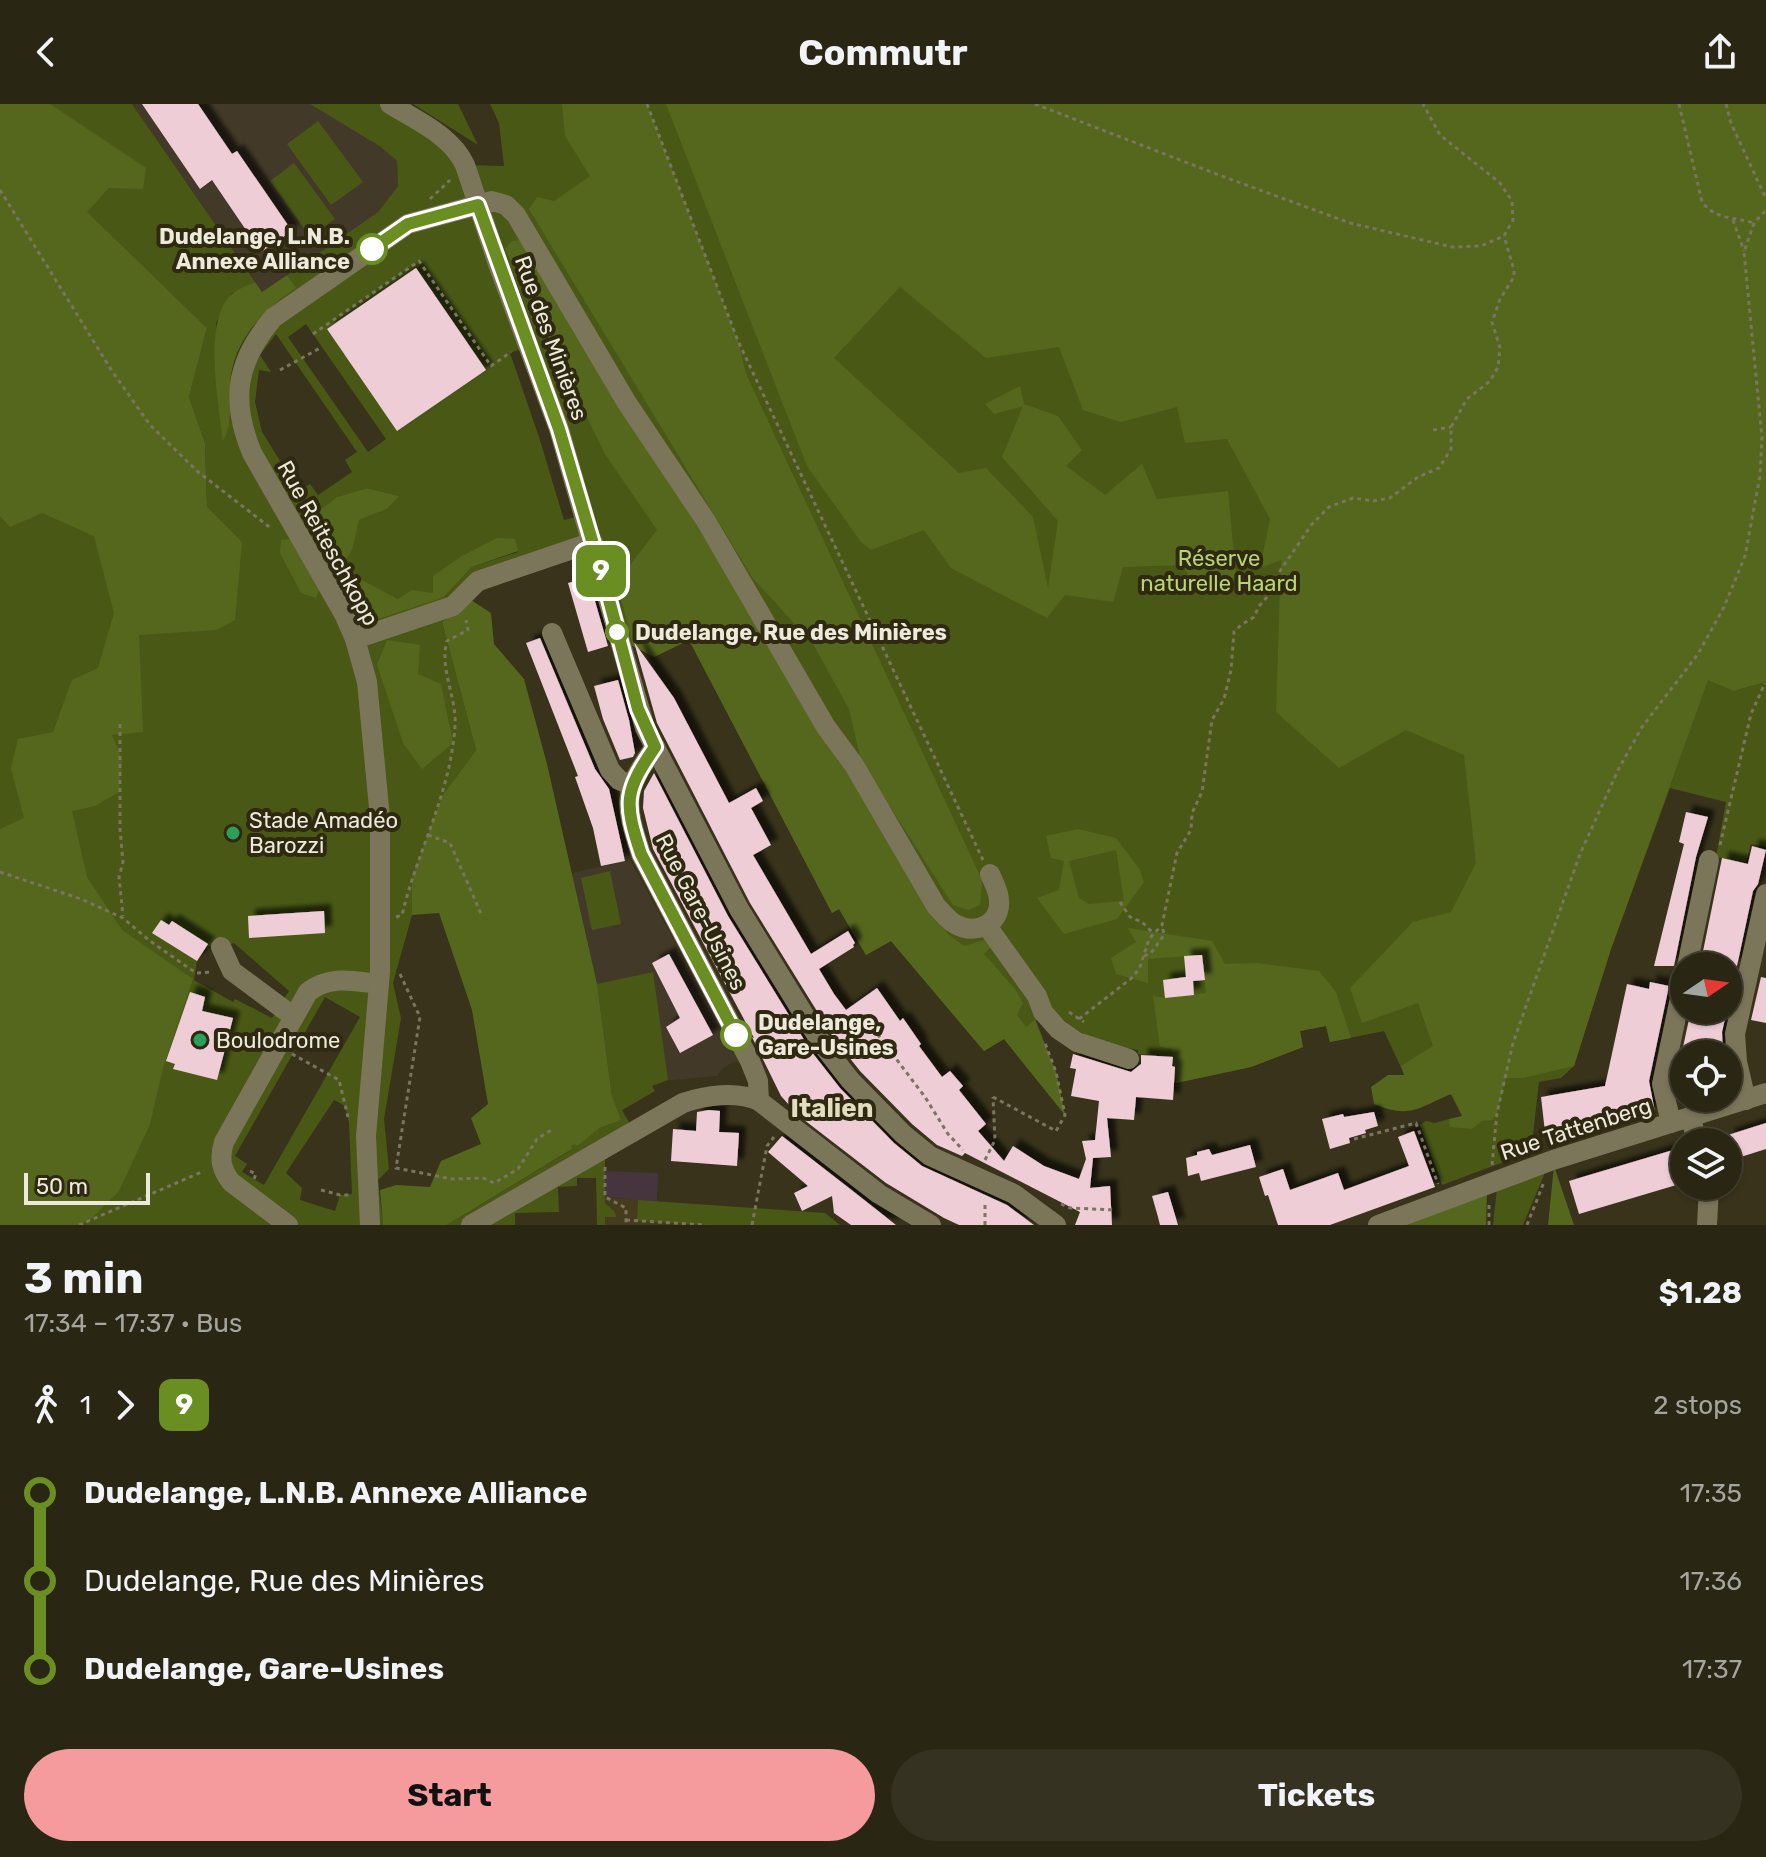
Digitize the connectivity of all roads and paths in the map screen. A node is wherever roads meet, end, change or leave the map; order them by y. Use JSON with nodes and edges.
{"nodes":[{"id":1,"x":390,"y":104,"type":"edge"},
{"id":2,"x":647,"y":104,"type":"edge"},
{"id":3,"x":1035,"y":104,"type":"edge"},
{"id":4,"x":1423,"y":104,"type":"edge"},
{"id":5,"x":1679,"y":104,"type":"edge"},
{"id":6,"x":1726,"y":104,"type":"edge"},
{"id":7,"x":451,"y":167,"type":"dead end"},
{"id":8,"x":0,"y":190,"type":"edge"},
{"id":9,"x":1766,"y":199,"type":"edge"},
{"id":10,"x":422,"y":205,"type":"dead end"},
{"id":11,"x":478,"y":205,"type":"junction"},
{"id":12,"x":1766,"y":210,"type":"edge"},
{"id":13,"x":1733,"y":220,"type":"junction"},
{"id":14,"x":1754,"y":223,"type":"junction"},
{"id":15,"x":1504,"y":236,"type":"junction"},
{"id":16,"x":1744,"y":252,"type":"junction"},
{"id":17,"x":313,"y":334,"type":"dead end"},
{"id":18,"x":530,"y":346,"type":"junction"},
{"id":19,"x":322,"y":347,"type":"dead end"},
{"id":20,"x":280,"y":370,"type":"dead end"},
{"id":21,"x":1451,"y":427,"type":"junction"},
{"id":22,"x":1433,"y":430,"type":"dead end"},
{"id":23,"x":1766,"y":470,"type":"edge"},
{"id":24,"x":1760,"y":476,"type":"junction"},
{"id":25,"x":295,"y":528,"type":"junction"},
{"id":26,"x":593,"y":542,"type":"junction"},
{"id":27,"x":453,"y":606,"type":"junction"},
{"id":28,"x":552,"y":633,"type":"dead end"},
{"id":29,"x":355,"y":639,"type":"junction"},
{"id":30,"x":1765,"y":683,"type":"edge"},
{"id":31,"x":120,"y":724,"type":"dead end"},
{"id":32,"x":655,"y":747,"type":"junction"},
{"id":33,"x":631,"y":785,"type":"junction"},
{"id":34,"x":428,"y":835,"type":"junction"},
{"id":35,"x":1709,"y":860,"type":"joint"},
{"id":36,"x":0,"y":872,"type":"edge"},
{"id":37,"x":990,"y":874,"type":"joint"},
{"id":38,"x":1766,"y":894,"type":"edge"},
{"id":39,"x":1120,"y":902,"type":"dead end"},
{"id":40,"x":482,"y":916,"type":"dead end"},
{"id":41,"x":123,"y":918,"type":"junction"},
{"id":42,"x":381,"y":920,"type":"junction"},
{"id":43,"x":1162,"y":925,"type":"junction"},
{"id":44,"x":987,"y":926,"type":"junction"},
{"id":45,"x":1154,"y":934,"type":"junction"},
{"id":46,"x":221,"y":947,"type":"dead end"},
{"id":47,"x":1690,"y":952,"type":"edge"},
{"id":48,"x":1143,"y":956,"type":"junction"},
{"id":49,"x":196,"y":973,"type":"dead end"},
{"id":50,"x":379,"y":975,"type":"junction"},
{"id":51,"x":863,"y":1015,"type":"dead end"},
{"id":52,"x":294,"y":1017,"type":"junction"},
{"id":53,"x":1084,"y":1022,"type":"dead end"},
{"id":54,"x":1675,"y":1024,"type":"edge"},
{"id":55,"x":278,"y":1046,"type":"junction"},
{"id":56,"x":1129,"y":1059,"type":"dead end"},
{"id":57,"x":1056,"y":1072,"type":"dead end"},
{"id":58,"x":1756,"y":1097,"type":"edge"},
{"id":59,"x":759,"y":1101,"type":"junction"},
{"id":60,"x":1681,"y":1120,"type":"junction"},
{"id":61,"x":787,"y":1122,"type":"junction"},
{"id":62,"x":349,"y":1123,"type":"dead end"},
{"id":63,"x":1687,"y":1128,"type":"edge"},
{"id":64,"x":553,"y":1129,"type":"dead end"},
{"id":65,"x":1354,"y":1139,"type":"dead end"},
{"id":66,"x":605,"y":1148,"type":"junction"},
{"id":67,"x":970,"y":1157,"type":"dead end"},
{"id":68,"x":1553,"y":1160,"type":"junction"},
{"id":69,"x":221,"y":1163,"type":"junction"},
{"id":70,"x":984,"y":1176,"type":"junction"},
{"id":71,"x":1491,"y":1182,"type":"junction"},
{"id":72,"x":321,"y":1190,"type":"dead end"},
{"id":73,"x":368,"y":1194,"type":"junction"},
{"id":74,"x":1708,"y":1200,"type":"edge"},
{"id":75,"x":1444,"y":1201,"type":"junction"},
{"id":76,"x":1057,"y":1202,"type":"dead end"},
{"id":77,"x":1116,"y":1210,"type":"dead end"},
{"id":78,"x":626,"y":1222,"type":"edge"},
{"id":79,"x":79,"y":1225,"type":"edge"},
{"id":80,"x":288,"y":1225,"type":"edge"},
{"id":81,"x":370,"y":1225,"type":"edge"},
{"id":82,"x":471,"y":1225,"type":"edge"},
{"id":83,"x":706,"y":1225,"type":"edge"},
{"id":84,"x":752,"y":1225,"type":"edge"},
{"id":85,"x":931,"y":1225,"type":"edge"},
{"id":86,"x":985,"y":1225,"type":"edge"},
{"id":87,"x":1056,"y":1225,"type":"edge"},
{"id":88,"x":1378,"y":1225,"type":"edge"},
{"id":89,"x":1489,"y":1225,"type":"edge"},
{"id":90,"x":1527,"y":1225,"type":"edge"},
{"id":91,"x":1707,"y":1225,"type":"edge"}],
"edges":[{"from":1,"to":11,"type":"street"},
{"from":2,"to":37,"type":"path"},
{"from":3,"to":15,"type":"path"},
{"from":4,"to":15,"type":"path"},
{"from":5,"to":13,"type":"path"},
{"from":6,"to":9,"type":"path"},
{"from":7,"to":10,"type":"path"},
{"from":8,"to":25,"type":"path"},
{"from":11,"to":18,"type":"street","name":"Rue des Minières"},
{"from":11,"to":25,"type":"street","name":"Rue Reiteschkopp"},
{"from":11,"to":44,"type":"street","name":"Rue des Minières"},
{"from":12,"to":14,"type":"path"},
{"from":13,"to":14,"type":"path"},
{"from":13,"to":16,"type":"path"},
{"from":14,"to":16,"type":"path"},
{"from":15,"to":21,"type":"path"},
{"from":16,"to":24,"type":"path"},
{"from":17,"to":18,"type":"path"},
{"from":18,"to":26,"type":"street","name":"Rue des Minières"},
{"from":19,"to":20,"type":"path"},
{"from":21,"to":22,"type":"path"},
{"from":21,"to":43,"type":"path"},
{"from":23,"to":24,"type":"path"},
{"from":24,"to":71,"type":"path"},
{"from":25,"to":29,"type":"street","name":"Rue Reiteschkopp"},
{"from":26,"to":27,"type":"street"},
{"from":26,"to":32,"type":"street","name":"Rue des Minières"},
{"from":27,"to":29,"type":"street"},
{"from":27,"to":34,"type":"path"},
{"from":28,"to":33,"type":"street"},
{"from":29,"to":42,"type":"street","name":"Rue Reiteschkopp"},
{"from":30,"to":35,"type":"path"},
{"from":31,"to":41,"type":"path"},
{"from":32,"to":33,"type":"street"},
{"from":32,"to":70,"type":"street","name":"Rue des Minières"},
{"from":33,"to":59,"type":"street","name":"Rue Gare-Usines"},
{"from":34,"to":40,"type":"path"},
{"from":34,"to":42,"type":"path"},
{"from":35,"to":47,"type":"street"},
{"from":36,"to":41,"type":"path"},
{"from":37,"to":44,"type":"street"},
{"from":38,"to":58,"type":"street"},
{"from":39,"to":45,"type":"path"},
{"from":41,"to":49,"type":"path"},
{"from":42,"to":50,"type":"street","name":"Rue Reiteschkopp"},
{"from":43,"to":45,"type":"path"},
{"from":43,"to":48,"type":"path"},
{"from":44,"to":56,"type":"street"},
{"from":45,"to":48,"type":"path"},
{"from":46,"to":52,"type":"street"},
{"from":48,"to":53,"type":"path"},
{"from":50,"to":52,"type":"street"},
{"from":50,"to":64,"type":"path"},
{"from":50,"to":73,"type":"street","name":"Rue Reiteschkopp"},
{"from":51,"to":67,"type":"path"},
{"from":52,"to":55,"type":"street"},
{"from":54,"to":60,"type":"street"},
{"from":55,"to":62,"type":"path"},
{"from":55,"to":69,"type":"street"},
{"from":57,"to":70,"type":"path"},
{"from":58,"to":60,"type":"street","name":"Rue Tattenberg"},
{"from":59,"to":61,"type":"street"},
{"from":59,"to":66,"type":"street"},
{"from":60,"to":63,"type":"street"},
{"from":60,"to":68,"type":"street","name":"Rue Tattenberg"},
{"from":61,"to":84,"type":"path"},
{"from":61,"to":85,"type":"street"},
{"from":65,"to":75,"type":"path"},
{"from":66,"to":78,"type":"path"},
{"from":66,"to":82,"type":"street"},
{"from":68,"to":71,"type":"street","name":"Rue Tattenberg"},
{"from":68,"to":90,"type":"path"},
{"from":69,"to":79,"type":"path"},
{"from":69,"to":80,"type":"street"},
{"from":70,"to":86,"type":"path"},
{"from":70,"to":87,"type":"street","name":"Rue des Minières"},
{"from":71,"to":75,"type":"street"},
{"from":71,"to":89,"type":"path"},
{"from":72,"to":73,"type":"path"},
{"from":73,"to":81,"type":"street","name":"Rue Reiteschkopp"},
{"from":74,"to":91,"type":"street"},
{"from":75,"to":88,"type":"street"},
{"from":76,"to":77,"type":"path"},
{"from":78,"to":83,"type":"path"}]}
